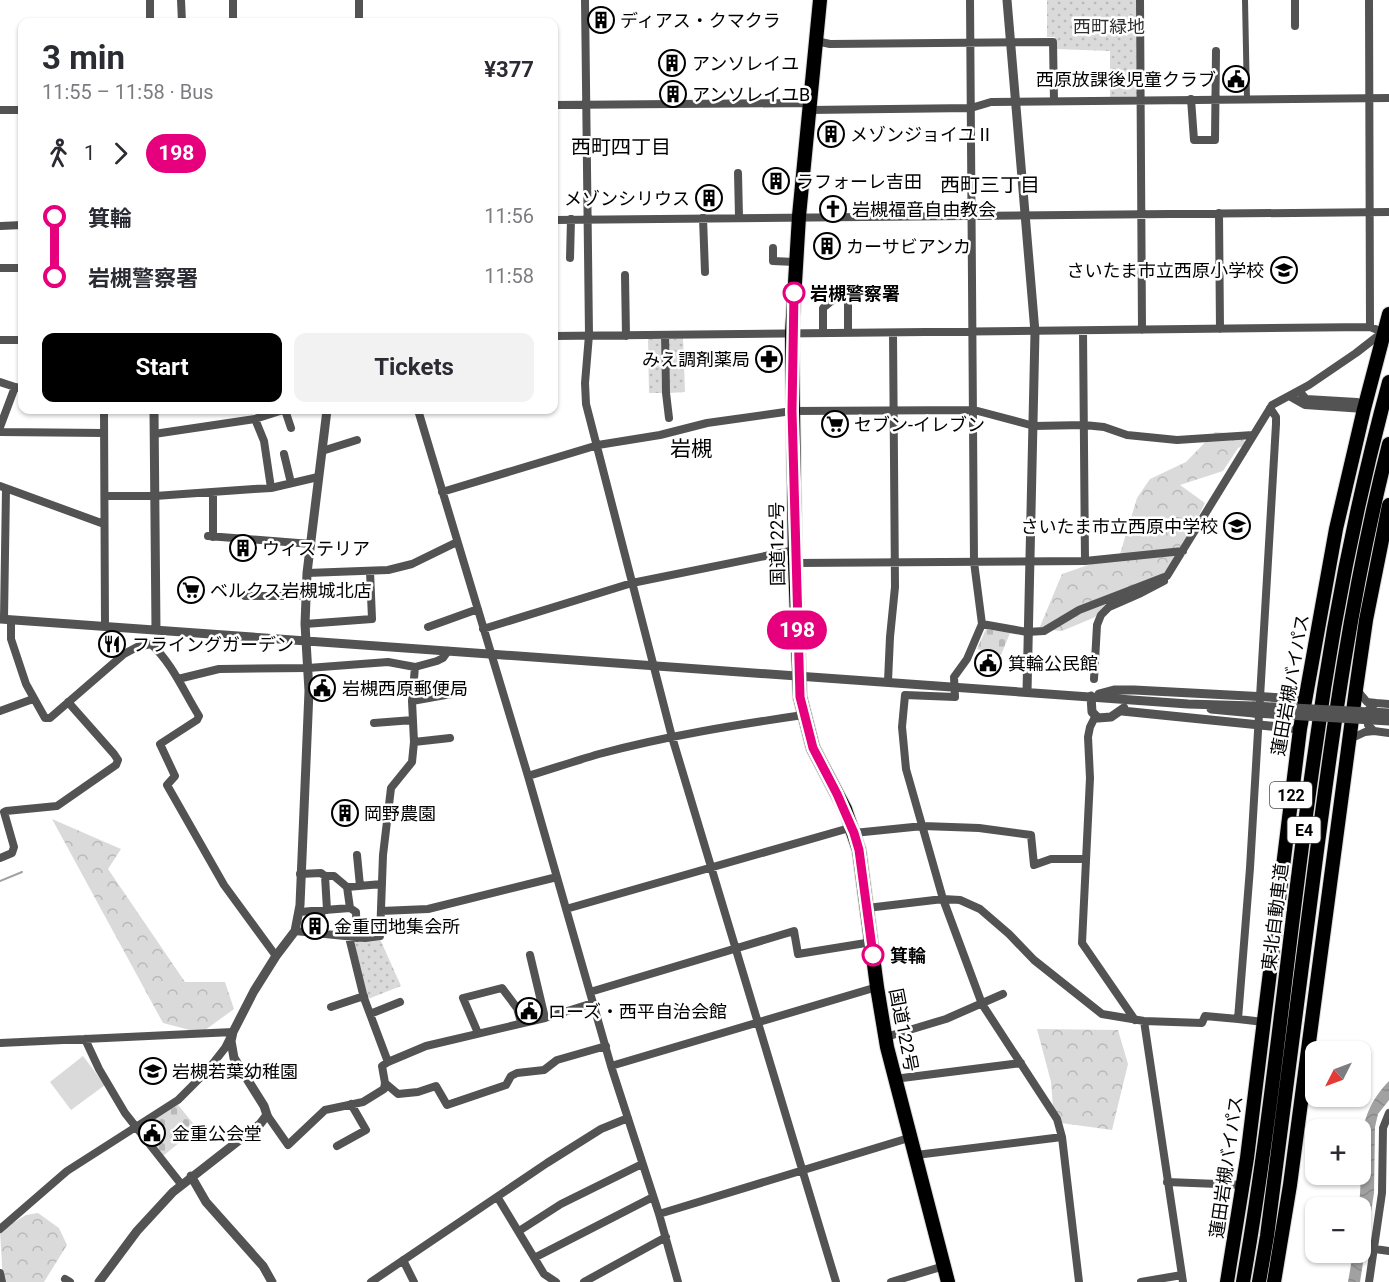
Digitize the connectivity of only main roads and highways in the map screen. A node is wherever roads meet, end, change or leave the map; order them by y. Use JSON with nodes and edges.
{"nodes":[{"id":1,"x":820,"y":0,"type":"edge"},
{"id":2,"x":1389,"y":314,"type":"edge"},
{"id":3,"x":1389,"y":382,"type":"edge"},
{"id":4,"x":1389,"y":444,"type":"edge"},
{"id":5,"x":1389,"y":505,"type":"edge"},
{"id":6,"x":948,"y":1282,"type":"edge"},
{"id":7,"x":1227,"y":1282,"type":"edge"},
{"id":8,"x":1243,"y":1282,"type":"edge"},
{"id":9,"x":1259,"y":1282,"type":"edge"},
{"id":10,"x":1274,"y":1282,"type":"edge"}],
"edges":[{"from":1,"to":6,"type":"highway","name":"国道122号"},
{"from":2,"to":7,"type":"highway","name":"蓮田岩槻バイパス","number":"122"},
{"from":3,"to":8,"type":"highway","name":"東北自動車道","number":"E4"},
{"from":4,"to":9,"type":"highway","name":"東北自動車道","number":"E4"},
{"from":5,"to":10,"type":"highway"}]}
